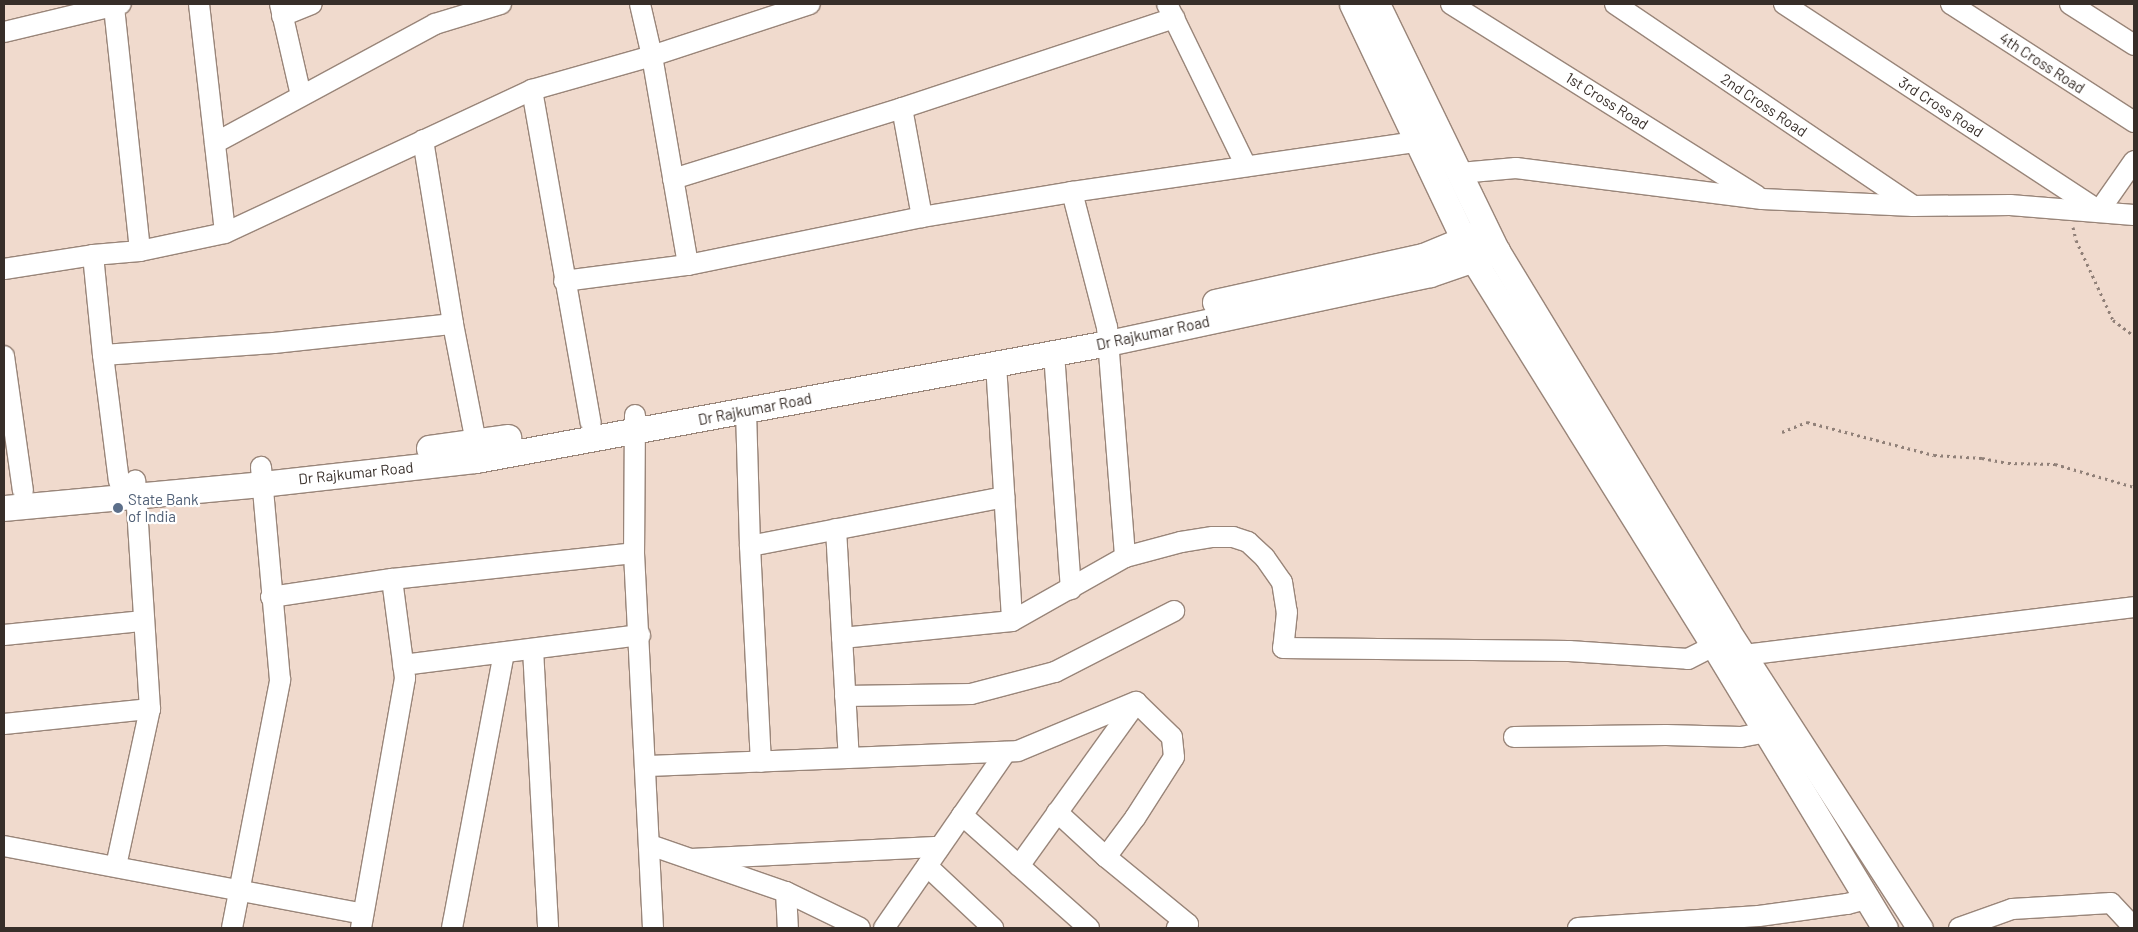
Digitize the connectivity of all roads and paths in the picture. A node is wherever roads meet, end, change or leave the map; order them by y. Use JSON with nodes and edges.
{"nodes":[{"id":1,"x":199,"y":4,"type":"edge"},
{"id":2,"x":312,"y":4,"type":"edge"},
{"id":3,"x":501,"y":4,"type":"edge"},
{"id":4,"x":640,"y":4,"type":"edge"},
{"id":5,"x":810,"y":4,"type":"edge"},
{"id":6,"x":1451,"y":4,"type":"edge"},
{"id":7,"x":1615,"y":4,"type":"edge"},
{"id":8,"x":1784,"y":4,"type":"edge"},
{"id":9,"x":1951,"y":4,"type":"edge"},
{"id":10,"x":2070,"y":4,"type":"edge"},
{"id":11,"x":118,"y":5,"type":"edge"},
{"id":12,"x":1361,"y":5,"type":"edge"},
{"id":13,"x":281,"y":10,"type":"edge"},
{"id":14,"x":1170,"y":11,"type":"edge"},
{"id":15,"x":4,"y":32,"type":"edge"},
{"id":16,"x":2134,"y":45,"type":"edge"},
{"id":17,"x":652,"y":56,"type":"junction"},
{"id":18,"x":532,"y":90,"type":"junction"},
{"id":19,"x":301,"y":96,"type":"junction"},
{"id":20,"x":902,"y":108,"type":"junction"},
{"id":21,"x":2134,"y":122,"type":"edge"},
{"id":22,"x":423,"y":140,"type":"junction"},
{"id":23,"x":1416,"y":142,"type":"junction"},
{"id":24,"x":215,"y":143,"type":"junction"},
{"id":25,"x":2134,"y":161,"type":"edge"},
{"id":26,"x":1246,"y":166,"type":"junction"},
{"id":27,"x":1460,"y":173,"type":"junction"},
{"id":28,"x":674,"y":179,"type":"junction"},
{"id":29,"x":1072,"y":192,"type":"junction"},
{"id":30,"x":1762,"y":199,"type":"junction"},
{"id":31,"x":1913,"y":206,"type":"junction"},
{"id":32,"x":2070,"y":209,"type":"junction"},
{"id":33,"x":2099,"y":211,"type":"junction"},
{"id":34,"x":2134,"y":215,"type":"edge"},
{"id":35,"x":922,"y":217,"type":"junction"},
{"id":36,"x":225,"y":233,"type":"junction"},
{"id":37,"x":1491,"y":240,"type":"junction"},
{"id":38,"x":1468,"y":250,"type":"junction"},
{"id":39,"x":140,"y":251,"type":"junction"},
{"id":40,"x":93,"y":255,"type":"junction"},
{"id":41,"x":688,"y":265,"type":"junction"},
{"id":42,"x":4,"y":269,"type":"edge"},
{"id":43,"x":564,"y":281,"type":"junction"},
{"id":44,"x":453,"y":324,"type":"junction"},
{"id":45,"x":1107,"y":335,"type":"junction"},
{"id":46,"x":2134,"y":336,"type":"edge"},
{"id":47,"x":1054,"y":353,"type":"junction"},
{"id":48,"x":103,"y":355,"type":"junction"},
{"id":49,"x":4,"y":356,"type":"edge"},
{"id":50,"x":996,"y":364,"type":"junction"},
{"id":51,"x":746,"y":411,"type":"junction"},
{"id":52,"x":591,"y":423,"type":"junction"},
{"id":53,"x":635,"y":423,"type":"junction"},
{"id":54,"x":1782,"y":432,"type":"dead end"},
{"id":55,"x":476,"y":442,"type":"junction"},
{"id":56,"x":261,"y":475,"type":"junction"},
{"id":57,"x":130,"y":486,"type":"junction"},
{"id":58,"x":2134,"y":487,"type":"edge"},
{"id":59,"x":14,"y":492,"type":"edge"},
{"id":60,"x":1004,"y":497,"type":"junction"},
{"id":61,"x":4,"y":508,"type":"edge"},
{"id":62,"x":836,"y":529,"type":"junction"},
{"id":63,"x":750,"y":546,"type":"junction"},
{"id":64,"x":634,"y":553,"type":"junction"},
{"id":65,"x":1125,"y":557,"type":"junction"},
{"id":66,"x":392,"y":579,"type":"junction"},
{"id":67,"x":1071,"y":588,"type":"junction"},
{"id":68,"x":271,"y":597,"type":"junction"},
{"id":69,"x":2134,"y":607,"type":"edge"},
{"id":70,"x":1174,"y":611,"type":"dead end"},
{"id":71,"x":143,"y":621,"type":"junction"},
{"id":72,"x":1012,"y":621,"type":"junction"},
{"id":73,"x":640,"y":635,"type":"junction"},
{"id":74,"x":4,"y":636,"type":"edge"},
{"id":75,"x":842,"y":638,"type":"junction"},
{"id":76,"x":1714,"y":646,"type":"junction"},
{"id":77,"x":533,"y":649,"type":"junction"},
{"id":78,"x":504,"y":653,"type":"junction"},
{"id":79,"x":1744,"y":655,"type":"junction"},
{"id":80,"x":403,"y":665,"type":"junction"},
{"id":81,"x":845,"y":696,"type":"junction"},
{"id":82,"x":1136,"y":702,"type":"junction"},
{"id":83,"x":150,"y":709,"type":"junction"},
{"id":84,"x":4,"y":724,"type":"edge"},
{"id":85,"x":1766,"y":732,"type":"junction"},
{"id":86,"x":1514,"y":737,"type":"dead end"},
{"id":87,"x":1006,"y":752,"type":"junction"},
{"id":88,"x":849,"y":758,"type":"junction"},
{"id":89,"x":761,"y":762,"type":"junction"},
{"id":90,"x":646,"y":766,"type":"junction"},
{"id":91,"x":1058,"y":812,"type":"junction"},
{"id":92,"x":962,"y":815,"type":"junction"},
{"id":93,"x":650,"y":845,"type":"junction"},
{"id":94,"x":4,"y":846,"type":"edge"},
{"id":95,"x":940,"y":847,"type":"junction"},
{"id":96,"x":1106,"y":857,"type":"junction"},
{"id":97,"x":691,"y":859,"type":"junction"},
{"id":98,"x":116,"y":866,"type":"junction"},
{"id":99,"x":927,"y":866,"type":"junction"},
{"id":100,"x":1019,"y":866,"type":"junction"},
{"id":101,"x":239,"y":892,"type":"junction"},
{"id":102,"x":786,"y":892,"type":"junction"},
{"id":103,"x":1866,"y":899,"type":"junction"},
{"id":104,"x":362,"y":921,"type":"edge"},
{"id":105,"x":232,"y":928,"type":"edge"},
{"id":106,"x":452,"y":928,"type":"edge"},
{"id":107,"x":548,"y":928,"type":"edge"},
{"id":108,"x":653,"y":928,"type":"edge"},
{"id":109,"x":788,"y":928,"type":"edge"},
{"id":110,"x":860,"y":928,"type":"edge"},
{"id":111,"x":884,"y":928,"type":"edge"},
{"id":112,"x":993,"y":928,"type":"edge"},
{"id":113,"x":1089,"y":928,"type":"edge"},
{"id":114,"x":1177,"y":928,"type":"edge"},
{"id":115,"x":1578,"y":928,"type":"edge"},
{"id":116,"x":1885,"y":928,"type":"edge"},
{"id":117,"x":1920,"y":928,"type":"edge"},
{"id":118,"x":1959,"y":928,"type":"edge"},
{"id":119,"x":2134,"y":928,"type":"edge"}],
"edges":[{"from":1,"to":24,"type":"street"},
{"from":2,"to":13,"type":"street"},
{"from":3,"to":19,"type":"street"},
{"from":4,"to":17,"type":"street"},
{"from":5,"to":17,"type":"street"},
{"from":6,"to":30,"type":"street","name":"1st Cross Road"},
{"from":7,"to":31,"type":"street","name":"2nd Cross Road"},
{"from":8,"to":33,"type":"street","name":"3rd Cross Road"},
{"from":9,"to":21,"type":"street","name":"4th Cross Road"},
{"from":10,"to":16,"type":"street"},
{"from":11,"to":15,"type":"street"},
{"from":11,"to":39,"type":"street"},
{"from":12,"to":23,"type":"main road"},
{"from":12,"to":27,"type":"main road"},
{"from":13,"to":19,"type":"street"},
{"from":14,"to":20,"type":"street"},
{"from":14,"to":26,"type":"street"},
{"from":17,"to":18,"type":"street"},
{"from":17,"to":28,"type":"street"},
{"from":18,"to":22,"type":"street"},
{"from":18,"to":43,"type":"street"},
{"from":19,"to":24,"type":"street"},
{"from":20,"to":28,"type":"street"},
{"from":20,"to":35,"type":"street"},
{"from":22,"to":36,"type":"street"},
{"from":22,"to":44,"type":"street"},
{"from":23,"to":26,"type":"street"},
{"from":23,"to":38,"type":"main road"},
{"from":24,"to":36,"type":"street"},
{"from":25,"to":33,"type":"street"},
{"from":26,"to":29,"type":"street"},
{"from":27,"to":30,"type":"street"},
{"from":27,"to":37,"type":"main road"},
{"from":28,"to":41,"type":"street"},
{"from":29,"to":35,"type":"street"},
{"from":29,"to":45,"type":"street"},
{"from":30,"to":31,"type":"street"},
{"from":31,"to":32,"type":"street"},
{"from":32,"to":33,"type":"street"},
{"from":32,"to":46,"type":"path"},
{"from":33,"to":34,"type":"street"},
{"from":35,"to":41,"type":"street"},
{"from":36,"to":39,"type":"street"},
{"from":37,"to":38,"type":"main road","name":"Dr Rajkumar Road"},
{"from":37,"to":79,"type":"main road"},
{"from":38,"to":45,"type":"main road","name":"Dr Rajkumar Road"},
{"from":38,"to":76,"type":"main road"},
{"from":39,"to":40,"type":"street"},
{"from":40,"to":42,"type":"street"},
{"from":40,"to":48,"type":"street"},
{"from":41,"to":43,"type":"street"},
{"from":43,"to":52,"type":"street"},
{"from":44,"to":48,"type":"street"},
{"from":44,"to":55,"type":"street"},
{"from":45,"to":47,"type":"main road","name":"Dr Rajkumar Road"},
{"from":45,"to":53,"type":"main road","name":"Dr Rajkumar Road"},
{"from":45,"to":65,"type":"street"},
{"from":47,"to":50,"type":"main road","name":"Dr Rajkumar Road"},
{"from":47,"to":67,"type":"street"},
{"from":48,"to":57,"type":"street"},
{"from":49,"to":59,"type":"street"},
{"from":50,"to":51,"type":"main road","name":"Dr Rajkumar Road"},
{"from":50,"to":60,"type":"street"},
{"from":51,"to":53,"type":"main road","name":"Dr Rajkumar Road"},
{"from":51,"to":63,"type":"street"},
{"from":52,"to":53,"type":"main road","name":"Dr Rajkumar Road"},
{"from":52,"to":55,"type":"main road","name":"Dr Rajkumar Road"},
{"from":53,"to":56,"type":"main road","name":"Dr Rajkumar Road"},
{"from":53,"to":64,"type":"street"},
{"from":54,"to":58,"type":"path"},
{"from":55,"to":56,"type":"main road","name":"Dr Rajkumar Road"},
{"from":56,"to":57,"type":"main road","name":"Dr Rajkumar Road"},
{"from":56,"to":68,"type":"street"},
{"from":57,"to":59,"type":"main road","name":"Dr Rajkumar Road"},
{"from":57,"to":61,"type":"main road","name":"Dr Rajkumar Road"},
{"from":57,"to":71,"type":"street"},
{"from":60,"to":62,"type":"street"},
{"from":60,"to":72,"type":"street"},
{"from":62,"to":63,"type":"street"},
{"from":62,"to":75,"type":"street"},
{"from":63,"to":89,"type":"street"},
{"from":64,"to":66,"type":"street"},
{"from":64,"to":73,"type":"street"},
{"from":65,"to":67,"type":"street"},
{"from":65,"to":76,"type":"street"},
{"from":66,"to":68,"type":"street"},
{"from":66,"to":80,"type":"street"},
{"from":67,"to":72,"type":"street"},
{"from":68,"to":101,"type":"street"},
{"from":69,"to":79,"type":"street"},
{"from":70,"to":81,"type":"street"},
{"from":71,"to":74,"type":"street"},
{"from":71,"to":83,"type":"street"},
{"from":72,"to":75,"type":"street"},
{"from":73,"to":77,"type":"street"},
{"from":73,"to":90,"type":"street"},
{"from":75,"to":81,"type":"street"},
{"from":76,"to":85,"type":"main road"},
{"from":77,"to":78,"type":"street"},
{"from":77,"to":107,"type":"street"},
{"from":78,"to":80,"type":"street"},
{"from":78,"to":106,"type":"street"},
{"from":79,"to":117,"type":"main road"},
{"from":80,"to":104,"type":"street"},
{"from":81,"to":88,"type":"street"},
{"from":82,"to":87,"type":"street"},
{"from":82,"to":91,"type":"street"},
{"from":82,"to":96,"type":"street"},
{"from":83,"to":84,"type":"street"},
{"from":83,"to":98,"type":"street"},
{"from":85,"to":86,"type":"street"},
{"from":85,"to":103,"type":"main road"},
{"from":87,"to":88,"type":"street"},
{"from":87,"to":92,"type":"street"},
{"from":88,"to":89,"type":"street"},
{"from":89,"to":90,"type":"street"},
{"from":90,"to":93,"type":"street"},
{"from":91,"to":96,"type":"street"},
{"from":91,"to":100,"type":"street"},
{"from":92,"to":95,"type":"street"},
{"from":92,"to":100,"type":"street"},
{"from":93,"to":97,"type":"street"},
{"from":93,"to":108,"type":"street"},
{"from":94,"to":98,"type":"street"},
{"from":95,"to":97,"type":"street"},
{"from":95,"to":99,"type":"street"},
{"from":96,"to":114,"type":"street"},
{"from":97,"to":102,"type":"street"},
{"from":98,"to":101,"type":"street"},
{"from":99,"to":111,"type":"street"},
{"from":99,"to":112,"type":"street"},
{"from":100,"to":113,"type":"street"},
{"from":101,"to":104,"type":"street"},
{"from":101,"to":105,"type":"street"},
{"from":102,"to":109,"type":"street"},
{"from":102,"to":110,"type":"street"},
{"from":103,"to":115,"type":"street"},
{"from":103,"to":116,"type":"main road"},
{"from":118,"to":119,"type":"street"}]}
